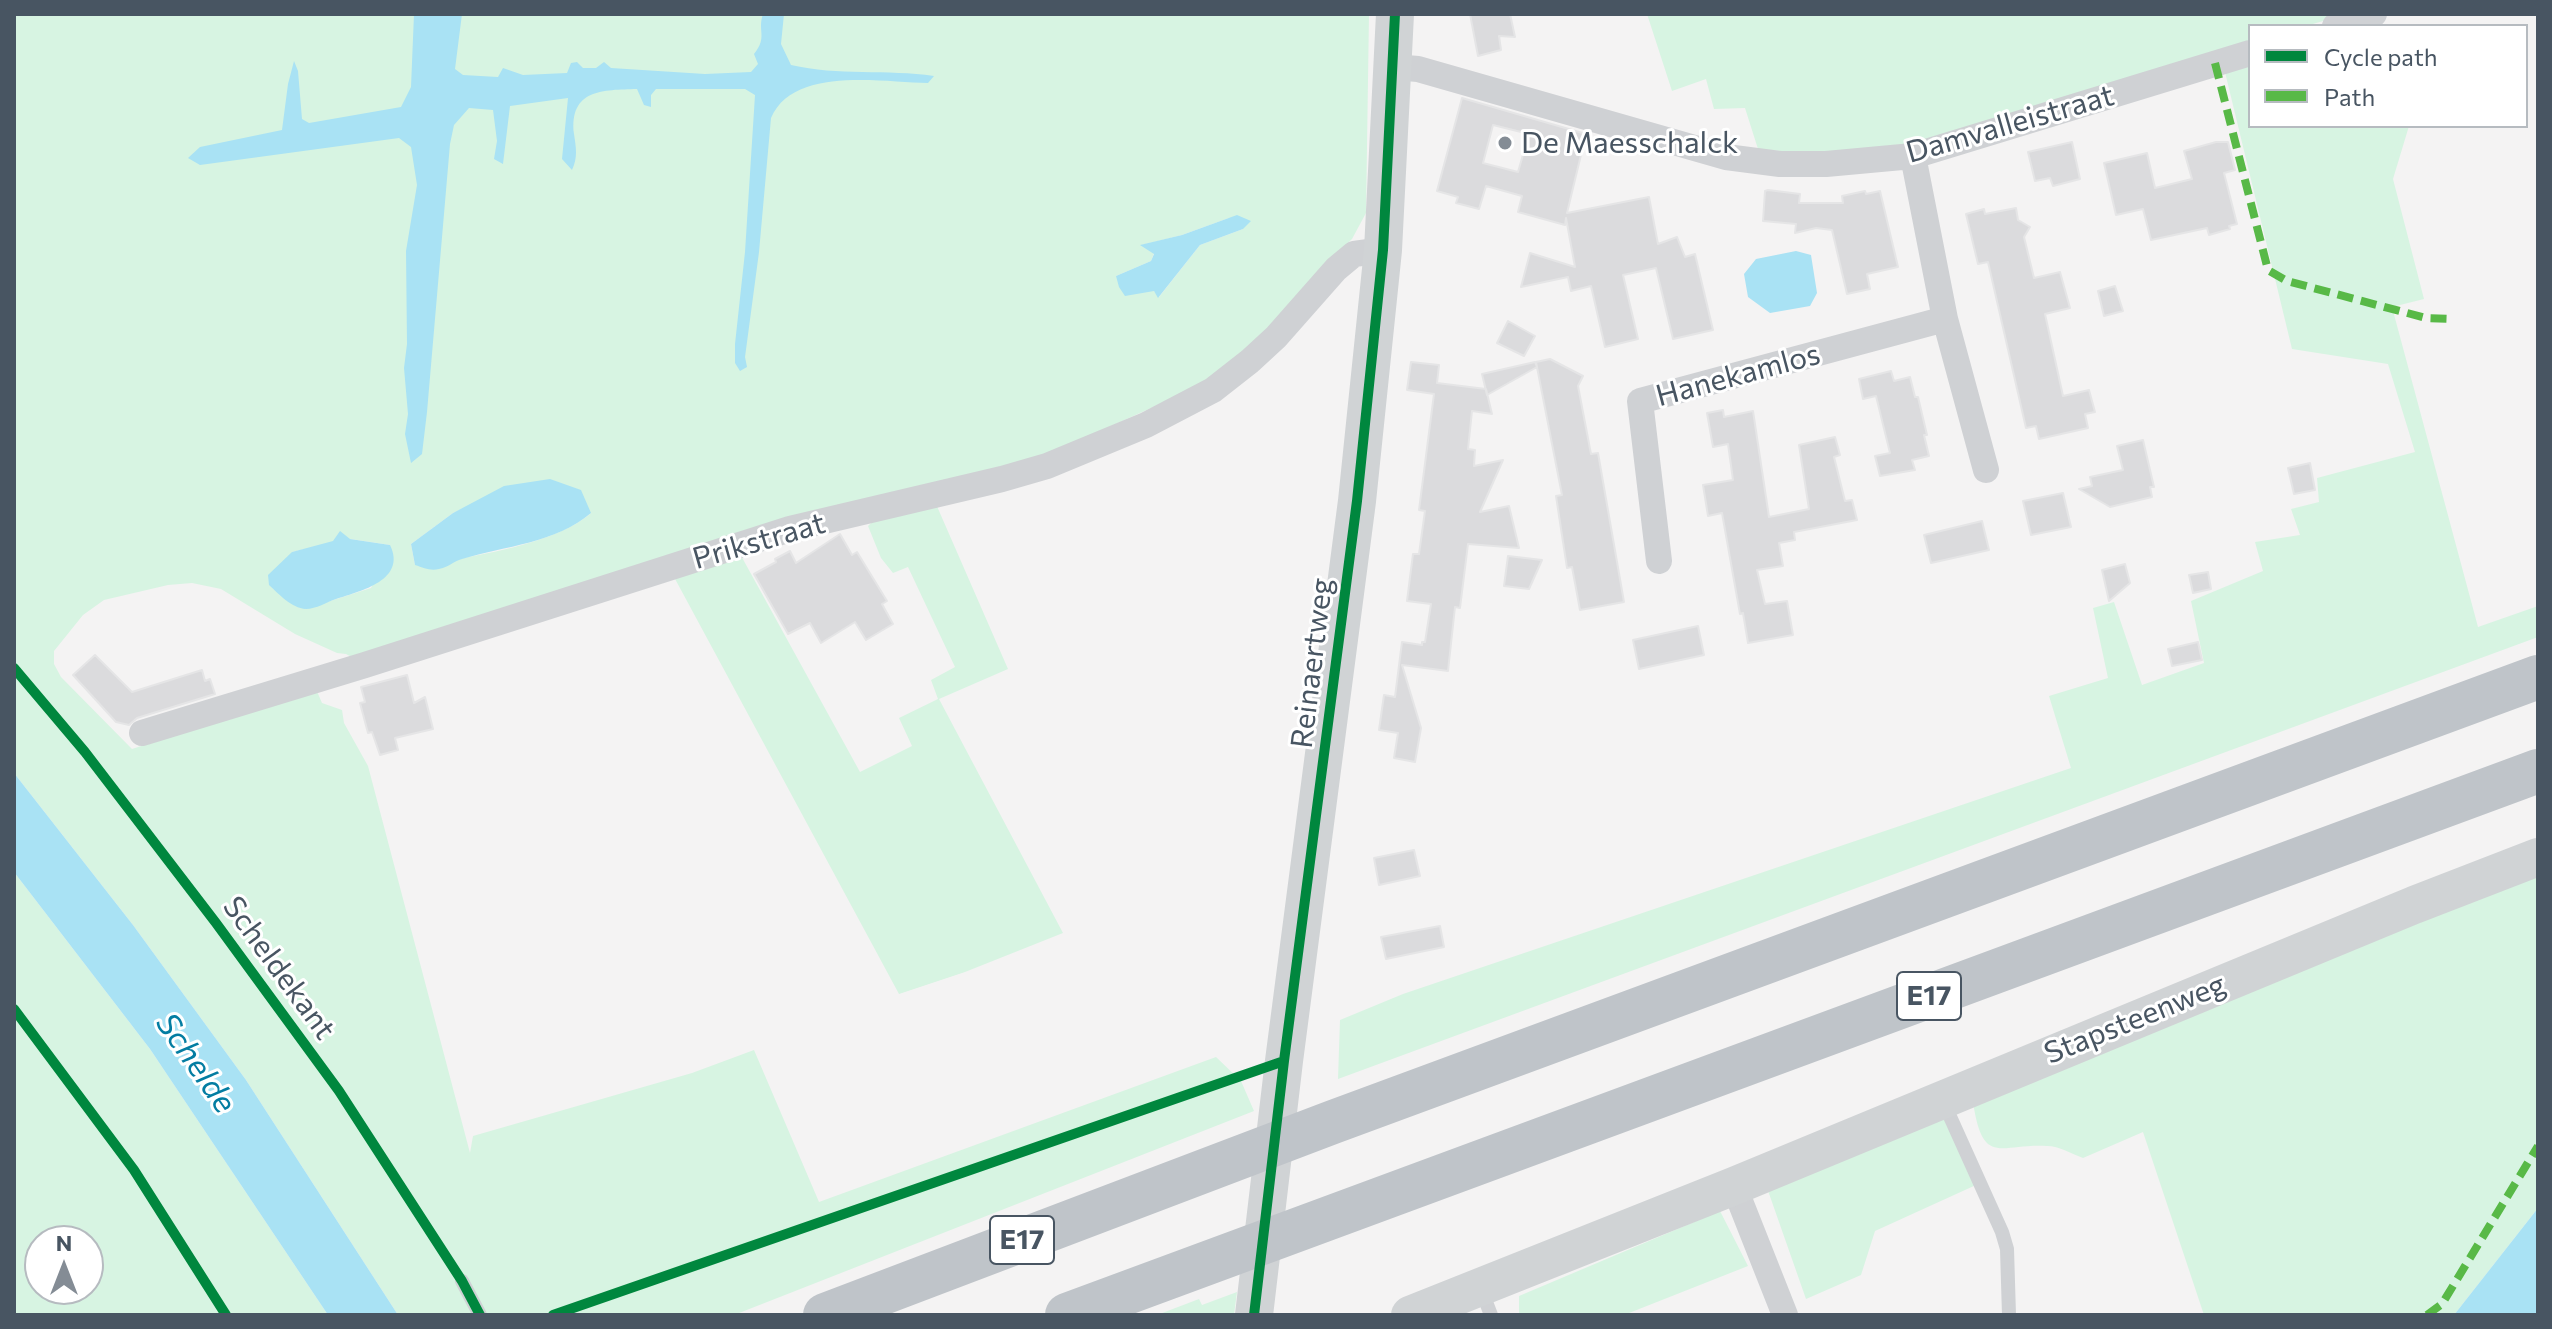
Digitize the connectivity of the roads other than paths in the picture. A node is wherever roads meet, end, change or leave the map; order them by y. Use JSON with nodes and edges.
{"nodes":[{"id":1,"x":1395,"y":14,"type":"edge"},
{"id":2,"x":2374,"y":14,"type":"edge"},
{"id":3,"x":2342,"y":24,"type":"edge"},
{"id":4,"x":2248,"y":54,"type":"edge"},
{"id":5,"x":1394,"y":67,"type":"junction"},
{"id":6,"x":1913,"y":156,"type":"junction"},
{"id":7,"x":1383,"y":250,"type":"junction"},
{"id":8,"x":1945,"y":319,"type":"junction"},
{"id":9,"x":1986,"y":470,"type":"dead end"},
{"id":10,"x":1659,"y":561,"type":"dead end"},
{"id":11,"x":2538,"y":677,"type":"edge"},
{"id":12,"x":142,"y":733,"type":"dead end"},
{"id":13,"x":2538,"y":771,"type":"edge"},
{"id":14,"x":2538,"y":857,"type":"edge"},
{"id":15,"x":1941,"y":1098,"type":"junction"},
{"id":16,"x":1734,"y":1186,"type":"junction"},
{"id":17,"x":462,"y":1281,"type":"dead end"},
{"id":18,"x":1485,"y":1300,"type":"edge"},
{"id":19,"x":480,"y":1315,"type":"edge"},
{"id":20,"x":825,"y":1315,"type":"edge"},
{"id":21,"x":1067,"y":1315,"type":"edge"},
{"id":22,"x":1254,"y":1315,"type":"edge"},
{"id":23,"x":1410,"y":1315,"type":"edge"},
{"id":24,"x":1785,"y":1315,"type":"edge"},
{"id":25,"x":2009,"y":1315,"type":"edge"}],
"edges":[{"from":1,"to":5,"type":"main road","name":"Reinaertweg"},
{"from":2,"to":3,"type":"street"},
{"from":4,"to":6,"type":"street","name":"Damvalleistraat"},
{"from":5,"to":6,"type":"street","name":"Damvalleistraat"},
{"from":5,"to":7,"type":"main road","name":"Reinaertweg"},
{"from":6,"to":8,"type":"street"},
{"from":7,"to":12,"type":"street","name":"Prikstraat"},
{"from":7,"to":22,"type":"main road","name":"Reinaertweg"},
{"from":8,"to":9,"type":"street"},
{"from":8,"to":10,"type":"street","name":"Hanekamlos"},
{"from":11,"to":20,"type":"highway","number":"E17"},
{"from":13,"to":21,"type":"highway","number":"E17"},
{"from":14,"to":15,"type":"main road","name":"Stapsteenweg"},
{"from":15,"to":16,"type":"main road","name":"Stapsteenweg"},
{"from":15,"to":25,"type":"lane"},
{"from":16,"to":18,"type":"main road","name":"Stapsteenweg"},
{"from":16,"to":24,"type":"street"},
{"from":17,"to":19,"type":"lane"},
{"from":18,"to":23,"type":"main road","name":"Stapsteenweg"}]}
